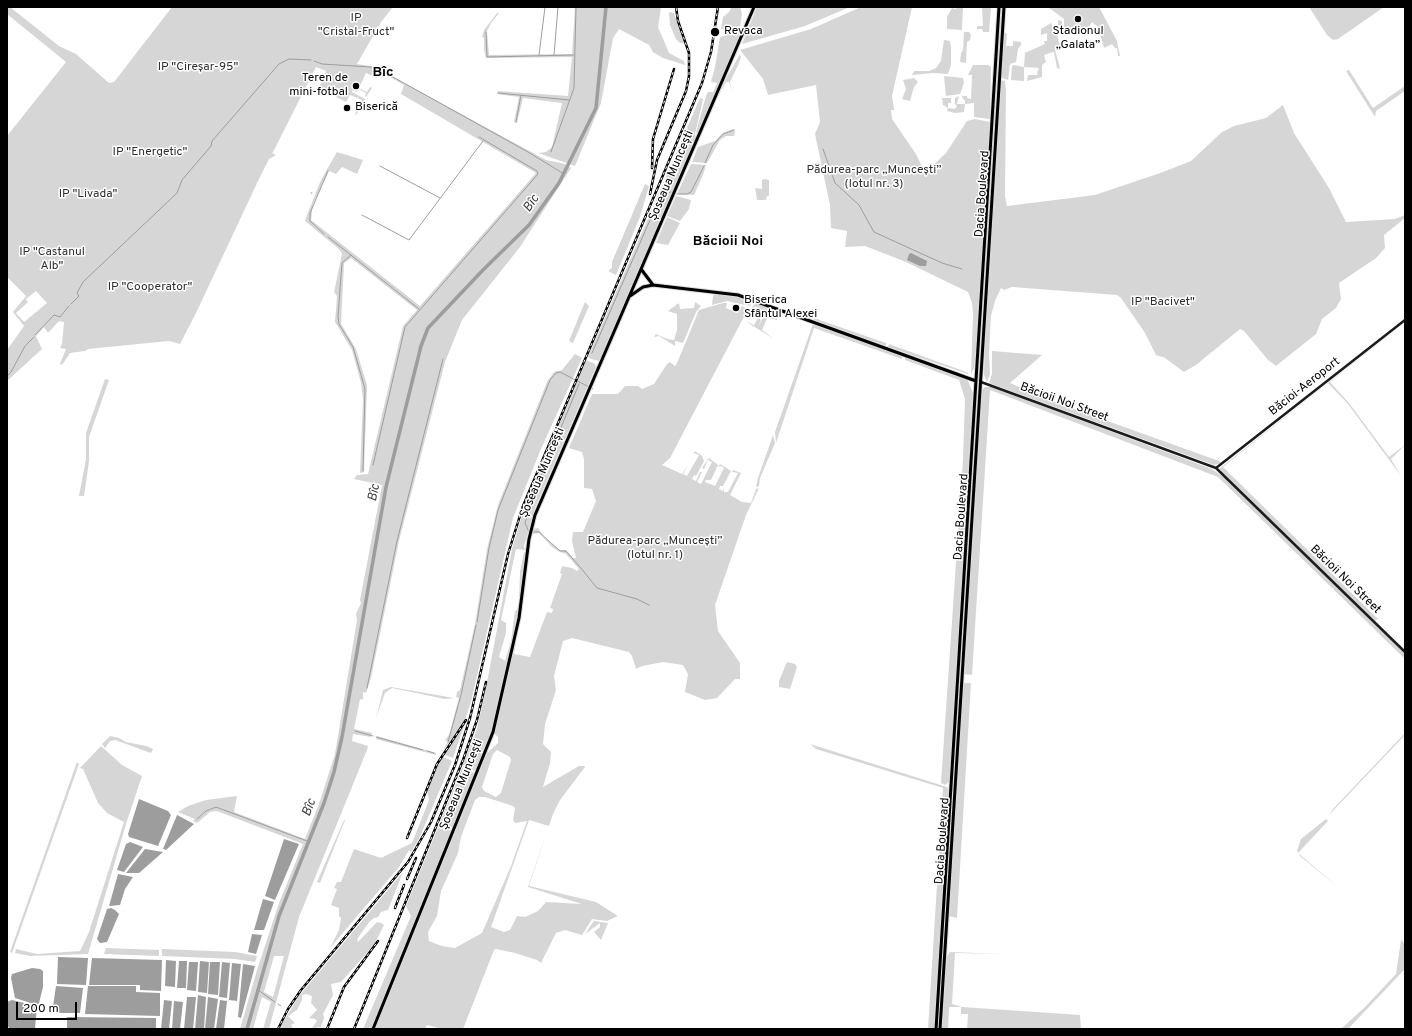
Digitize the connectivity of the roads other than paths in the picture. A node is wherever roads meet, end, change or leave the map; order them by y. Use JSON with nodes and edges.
{"nodes":[{"id":1,"x":754,"y":7,"type":"edge"},
{"id":2,"x":999,"y":7,"type":"edge"},
{"id":3,"x":1004,"y":7,"type":"edge"},
{"id":4,"x":641,"y":269,"type":"junction"},
{"id":5,"x":653,"y":285,"type":"junction"},
{"id":6,"x":629,"y":297,"type":"junction"},
{"id":7,"x":1405,"y":320,"type":"edge"},
{"id":8,"x":976,"y":381,"type":"junction"},
{"id":9,"x":981,"y":382,"type":"junction"},
{"id":10,"x":1216,"y":468,"type":"junction"},
{"id":11,"x":1405,"y":652,"type":"edge"},
{"id":12,"x":951,"y":788,"type":"junction"},
{"id":13,"x":955,"y":788,"type":"junction"},
{"id":14,"x":941,"y":991,"type":"junction"},
{"id":15,"x":373,"y":1029,"type":"edge"},
{"id":16,"x":936,"y":1029,"type":"edge"},
{"id":17,"x":940,"y":1029,"type":"edge"}],
"edges":[{"from":1,"to":4,"type":"main road","name":"Șoseaua Muncești"},
{"from":2,"to":8,"type":"main road","name":"Dacia Boulevard"},
{"from":3,"to":9,"type":"main road","name":"Dacia Boulevard"},
{"from":4,"to":5,"type":"main road"},
{"from":4,"to":6,"type":"main road","name":"Șoseaua Muncești"},
{"from":5,"to":6,"type":"main road","name":"Băcioii Noi Street"},
{"from":5,"to":8,"type":"main road","name":"Băcioii Noi Street"},
{"from":6,"to":15,"type":"main road","name":"Șoseaua Muncești"},
{"from":7,"to":10,"type":"main road","name":"Băcioi-Aeroport"},
{"from":8,"to":9,"type":"main road","name":"Băcioii Noi Street"},
{"from":8,"to":12,"type":"main road","name":"Dacia Boulevard"},
{"from":9,"to":10,"type":"main road","name":"Băcioii Noi Street"},
{"from":9,"to":13,"type":"main road","name":"Dacia Boulevard"},
{"from":10,"to":11,"type":"main road","name":"Băcioii Noi Street"},
{"from":12,"to":13,"type":"main road"},
{"from":12,"to":14,"type":"main road","name":"Dacia Boulevard"},
{"from":13,"to":14,"type":"main road","name":"Dacia Boulevard"},
{"from":14,"to":16,"type":"main road","name":"Dacia Boulevard"},
{"from":14,"to":17,"type":"main road","name":"Dacia Boulevard"}]}
